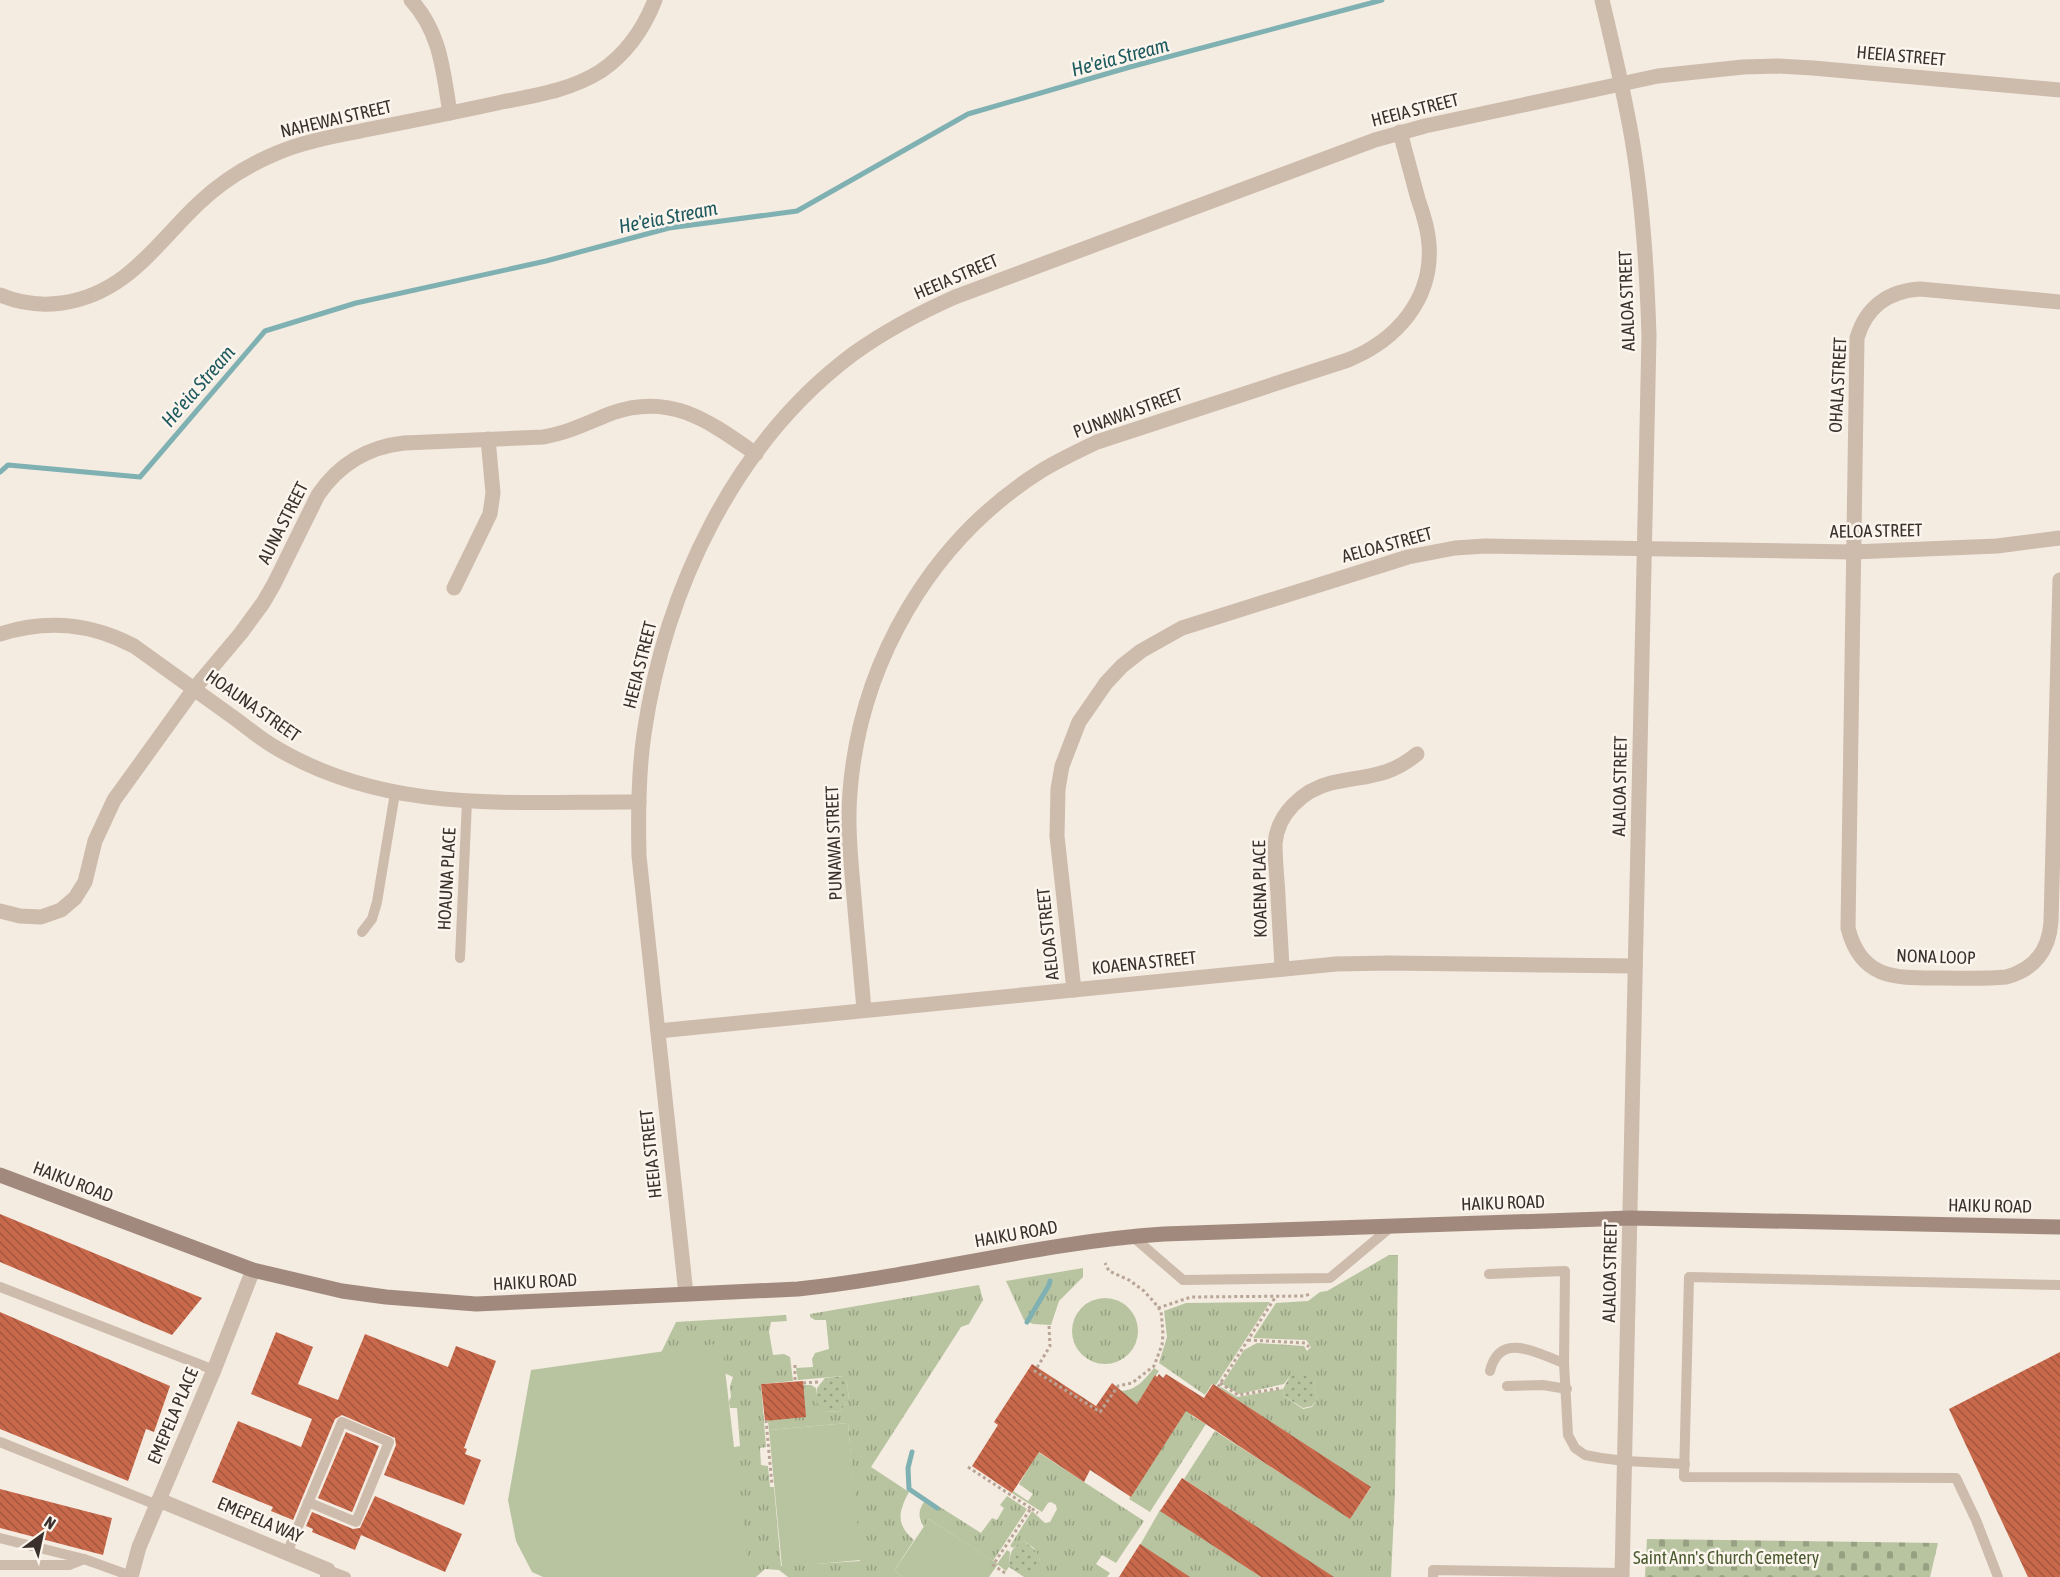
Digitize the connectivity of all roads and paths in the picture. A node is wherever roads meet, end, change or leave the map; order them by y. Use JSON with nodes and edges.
{"nodes":[{"id":1,"x":411,"y":0,"type":"edge"},
{"id":2,"x":656,"y":0,"type":"edge"},
{"id":3,"x":1602,"y":0,"type":"edge"},
{"id":4,"x":1622,"y":83,"type":"junction"},
{"id":5,"x":2060,"y":90,"type":"edge"},
{"id":6,"x":450,"y":113,"type":"junction"},
{"id":7,"x":1400,"y":132,"type":"junction"},
{"id":8,"x":0,"y":295,"type":"edge"},
{"id":9,"x":2060,"y":302,"type":"edge"},
{"id":10,"x":488,"y":439,"type":"junction"},
{"id":11,"x":756,"y":454,"type":"junction"},
{"id":12,"x":2060,"y":538,"type":"edge"},
{"id":13,"x":1644,"y":550,"type":"junction"},
{"id":14,"x":1853,"y":552,"type":"junction"},
{"id":15,"x":2060,"y":580,"type":"edge"},
{"id":16,"x":454,"y":588,"type":"dead end"},
{"id":17,"x":0,"y":634,"type":"edge"},
{"id":18,"x":194,"y":689,"type":"junction"},
{"id":19,"x":1417,"y":754,"type":"dead end"},
{"id":20,"x":395,"y":793,"type":"junction"},
{"id":21,"x":467,"y":801,"type":"junction"},
{"id":22,"x":639,"y":802,"type":"junction"},
{"id":23,"x":0,"y":911,"type":"edge"},
{"id":24,"x":362,"y":932,"type":"dead end"},
{"id":25,"x":460,"y":958,"type":"dead end"},
{"id":26,"x":1635,"y":966,"type":"junction"},
{"id":27,"x":1282,"y":969,"type":"junction"},
{"id":28,"x":1074,"y":990,"type":"junction"},
{"id":29,"x":864,"y":1010,"type":"junction"},
{"id":30,"x":658,"y":1031,"type":"junction"},
{"id":31,"x":0,"y":1175,"type":"edge"},
{"id":32,"x":1630,"y":1218,"type":"junction"},
{"id":33,"x":1391,"y":1227,"type":"junction"},
{"id":34,"x":2060,"y":1227,"type":"edge"},
{"id":35,"x":1132,"y":1236,"type":"junction"},
{"id":36,"x":1105,"y":1263,"type":"dead end"},
{"id":37,"x":253,"y":1270,"type":"junction"},
{"id":38,"x":1489,"y":1274,"type":"dead end"},
{"id":39,"x":2060,"y":1285,"type":"edge"},
{"id":40,"x":0,"y":1287,"type":"edge"},
{"id":41,"x":686,"y":1294,"type":"junction"},
{"id":42,"x":1276,"y":1296,"type":"dead end"},
{"id":43,"x":1048,"y":1326,"type":"dead end"},
{"id":44,"x":1248,"y":1340,"type":"junction"},
{"id":45,"x":1309,"y":1347,"type":"dead end"},
{"id":46,"x":1564,"y":1363,"type":"junction"},
{"id":47,"x":795,"y":1365,"type":"dead end"},
{"id":48,"x":214,"y":1370,"type":"junction"},
{"id":49,"x":1490,"y":1371,"type":"dead end"},
{"id":50,"x":795,"y":1381,"type":"dead end"},
{"id":51,"x":818,"y":1382,"type":"dead end"},
{"id":52,"x":803,"y":1383,"type":"dead end"},
{"id":53,"x":1507,"y":1386,"type":"dead end"},
{"id":54,"x":1281,"y":1388,"type":"dead end"},
{"id":55,"x":1567,"y":1389,"type":"junction"},
{"id":56,"x":766,"y":1420,"type":"dead end"},
{"id":57,"x":0,"y":1442,"type":"edge"},
{"id":58,"x":1625,"y":1461,"type":"junction"},
{"id":59,"x":1685,"y":1464,"type":"junction"},
{"id":60,"x":969,"y":1467,"type":"dead end"},
{"id":61,"x":772,"y":1485,"type":"dead end"},
{"id":62,"x":158,"y":1502,"type":"junction"},
{"id":63,"x":308,"y":1502,"type":"junction"},
{"id":64,"x":1031,"y":1509,"type":"junction"},
{"id":65,"x":1038,"y":1513,"type":"dead end"},
{"id":66,"x":0,"y":1538,"type":"edge"},
{"id":67,"x":288,"y":1553,"type":"junction"},
{"id":68,"x":84,"y":1558,"type":"junction"},
{"id":69,"x":0,"y":1565,"type":"edge"},
{"id":70,"x":327,"y":1573,"type":"edge"},
{"id":71,"x":1005,"y":1573,"type":"dead end"},
{"id":72,"x":1483,"y":1574,"type":"edge"},
{"id":73,"x":1524,"y":1574,"type":"edge"},
{"id":74,"x":1568,"y":1574,"type":"edge"},
{"id":75,"x":1622,"y":1575,"type":"edge"},
{"id":76,"x":131,"y":1576,"type":"edge"},
{"id":77,"x":346,"y":1577,"type":"edge"},
{"id":78,"x":1433,"y":1577,"type":"edge"},
{"id":79,"x":1998,"y":1577,"type":"edge"}],
"edges":[{"from":1,"to":6,"type":"street"},
{"from":2,"to":6,"type":"street","name":"NAHEWAI STREET"},
{"from":3,"to":4,"type":"street","name":"ALALOA STREET"},
{"from":4,"to":5,"type":"street","name":"HEEIA STREET"},
{"from":4,"to":7,"type":"street","name":"HEEIA STREET"},
{"from":4,"to":13,"type":"street","name":"ALALOA STREET"},
{"from":6,"to":8,"type":"street","name":"NAHEWAI STREET"},
{"from":7,"to":11,"type":"street","name":"HEEIA STREET"},
{"from":7,"to":29,"type":"street","name":"PUNAWAI STREET"},
{"from":9,"to":14,"type":"street","name":"OHALA STREET"},
{"from":10,"to":11,"type":"street","name":"AUNA STREET"},
{"from":10,"to":16,"type":"street"},
{"from":10,"to":18,"type":"street","name":"AUNA STREET"},
{"from":11,"to":22,"type":"street","name":"HEEIA STREET"},
{"from":12,"to":14,"type":"street","name":"AELOA STREET"},
{"from":13,"to":14,"type":"street","name":"AELOA STREET"},
{"from":13,"to":26,"type":"street","name":"ALALOA STREET"},
{"from":13,"to":28,"type":"street","name":"AELOA STREET"},
{"from":14,"to":15,"type":"street","name":"NONA LOOP"},
{"from":17,"to":18,"type":"street","name":"HOAUNA STREET"},
{"from":18,"to":20,"type":"street","name":"HOAUNA STREET"},
{"from":18,"to":23,"type":"street","name":"AUNA STREET"},
{"from":19,"to":27,"type":"street","name":"KOAENA PLACE"},
{"from":20,"to":21,"type":"street","name":"HOAUNA STREET"},
{"from":20,"to":24,"type":"lane"},
{"from":21,"to":22,"type":"street","name":"HOAUNA STREET"},
{"from":21,"to":25,"type":"lane","name":"HOAUNA PLACE"},
{"from":22,"to":30,"type":"street","name":"HEEIA STREET"},
{"from":26,"to":27,"type":"street","name":"KOAENA STREET"},
{"from":26,"to":32,"type":"street","name":"ALALOA STREET"},
{"from":27,"to":28,"type":"street","name":"KOAENA STREET"},
{"from":28,"to":29,"type":"street","name":"KOAENA STREET"},
{"from":29,"to":30,"type":"street","name":"KOAENA STREET"},
{"from":30,"to":41,"type":"street","name":"HEEIA STREET"},
{"from":31,"to":37,"type":"main road","name":"HAIKU ROAD"},
{"from":32,"to":33,"type":"main road","name":"HAIKU ROAD"},
{"from":32,"to":34,"type":"main road","name":"HAIKU ROAD"},
{"from":32,"to":58,"type":"street","name":"ALALOA STREET"},
{"from":33,"to":35,"type":"main road","name":"HAIKU ROAD"},
{"from":33,"to":35,"type":"lane"},
{"from":35,"to":41,"type":"main road","name":"HAIKU ROAD"},
{"from":36,"to":43,"type":"path"},
{"from":37,"to":41,"type":"main road","name":"HAIKU ROAD"},
{"from":37,"to":48,"type":"street","name":"EMEPELA PLACE"},
{"from":38,"to":46,"type":"lane"},
{"from":39,"to":59,"type":"lane"},
{"from":40,"to":48,"type":"lane"},
{"from":42,"to":44,"type":"path"},
{"from":44,"to":45,"type":"path"},
{"from":44,"to":54,"type":"path"},
{"from":46,"to":49,"type":"lane"},
{"from":46,"to":55,"type":"lane"},
{"from":47,"to":50,"type":"path"},
{"from":48,"to":62,"type":"street","name":"EMEPELA PLACE"},
{"from":51,"to":52,"type":"path"},
{"from":53,"to":55,"type":"lane"},
{"from":55,"to":58,"type":"lane"},
{"from":56,"to":61,"type":"path"},
{"from":57,"to":62,"type":"lane"},
{"from":58,"to":59,"type":"lane"},
{"from":58,"to":75,"type":"street","name":"ALALOA STREET"},
{"from":59,"to":79,"type":"lane"},
{"from":60,"to":64,"type":"path"},
{"from":62,"to":67,"type":"street","name":"EMEPELA WAY"},
{"from":62,"to":76,"type":"street","name":"EMEPELA PLACE"},
{"from":63,"to":63,"type":"lane"},
{"from":63,"to":67,"type":"lane"},
{"from":64,"to":65,"type":"path"},
{"from":64,"to":71,"type":"path"},
{"from":66,"to":68,"type":"lane"},
{"from":67,"to":70,"type":"street","name":"EMEPELA WAY"},
{"from":68,"to":69,"type":"lane"},
{"from":68,"to":76,"type":"lane"},
{"from":70,"to":77,"type":"lane","name":"EMEPELA WAY"},
{"from":72,"to":73,"type":"lane"},
{"from":72,"to":78,"type":"lane"},
{"from":73,"to":74,"type":"lane"},
{"from":74,"to":75,"type":"lane"}]}
